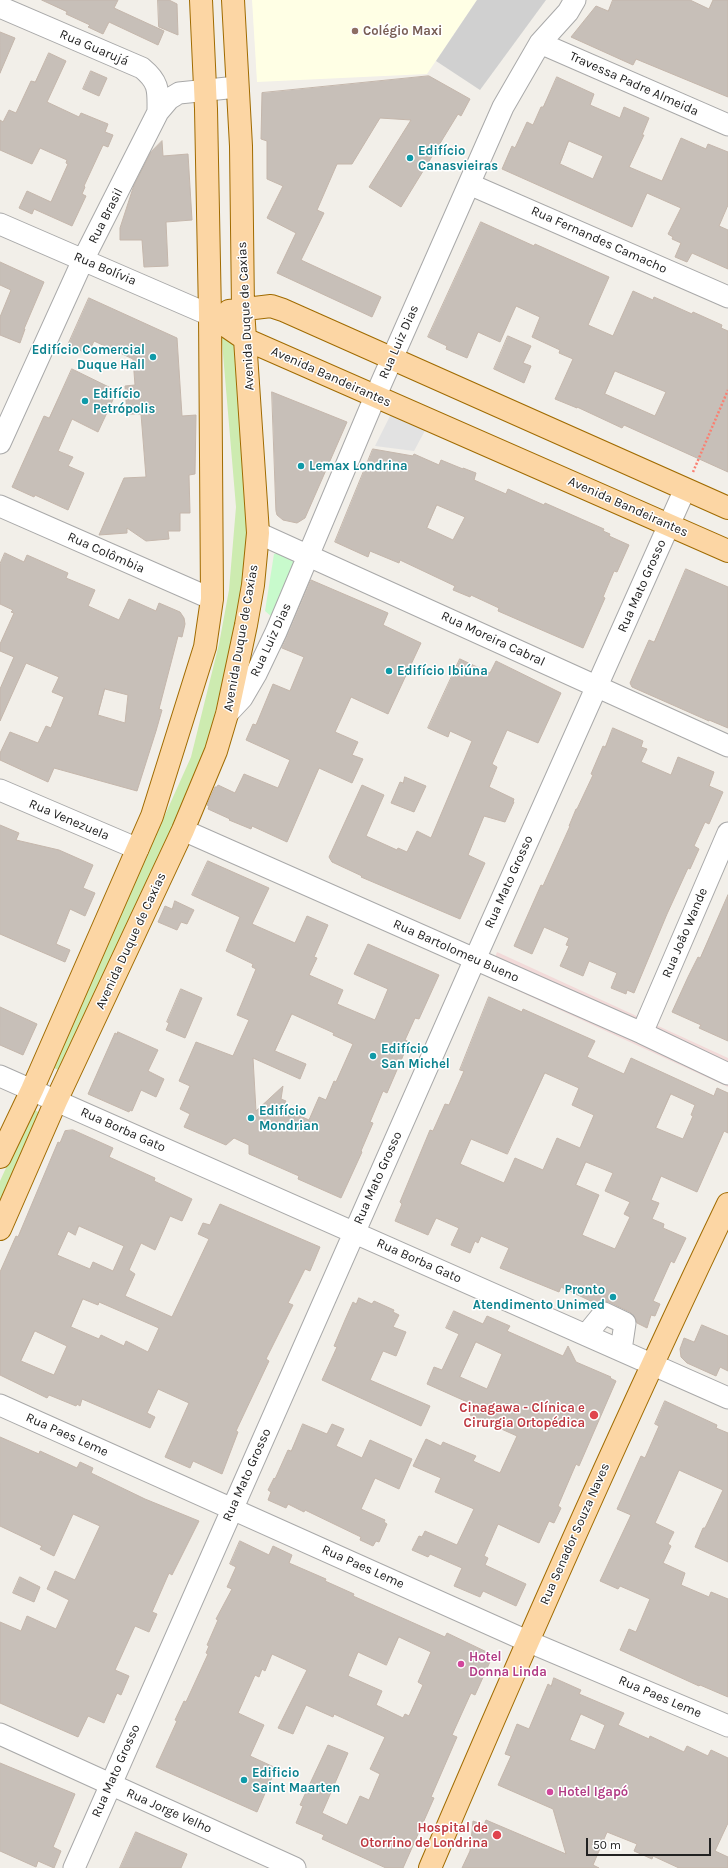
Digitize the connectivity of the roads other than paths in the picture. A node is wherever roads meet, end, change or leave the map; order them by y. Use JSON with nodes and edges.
{"nodes":[{"id":1,"x":201,"y":0,"type":"edge"},
{"id":2,"x":233,"y":0,"type":"edge"},
{"id":3,"x":575,"y":0,"type":"edge"},
{"id":4,"x":0,"y":7,"type":"edge"},
{"id":5,"x":540,"y":43,"type":"junction"},
{"id":6,"x":237,"y":88,"type":"junction"},
{"id":7,"x":205,"y":91,"type":"junction"},
{"id":8,"x":158,"y":112,"type":"junction"},
{"id":9,"x":728,"y":125,"type":"edge"},
{"id":10,"x":469,"y":184,"type":"junction"},
{"id":11,"x":0,"y":224,"type":"edge"},
{"id":12,"x":83,"y":260,"type":"junction"},
{"id":13,"x":728,"y":297,"type":"edge"},
{"id":14,"x":243,"y":309,"type":"junction"},
{"id":15,"x":210,"y":315,"type":"junction"},
{"id":16,"x":246,"y":339,"type":"junction"},
{"id":17,"x":392,"y":360,"type":"junction"},
{"id":18,"x":376,"y":396,"type":"junction"},
{"id":19,"x":0,"y":444,"type":"edge"},
{"id":20,"x":685,"y":490,"type":"junction"},
{"id":21,"x":0,"y":506,"type":"edge"},
{"id":22,"x":728,"y":508,"type":"edge"},
{"id":23,"x":669,"y":526,"type":"junction"},
{"id":24,"x":258,"y":533,"type":"junction"},
{"id":25,"x":728,"y":551,"type":"edge"},
{"id":26,"x":308,"y":554,"type":"junction"},
{"id":27,"x":212,"y":600,"type":"junction"},
{"id":28,"x":597,"y":686,"type":"junction"},
{"id":29,"x":228,"y":714,"type":"junction"},
{"id":30,"x":728,"y":746,"type":"edge"},
{"id":31,"x":0,"y":790,"type":"edge"},
{"id":32,"x":183,"y":830,"type":"junction"},
{"id":33,"x":728,"y":832,"type":"edge"},
{"id":34,"x":138,"y":850,"type":"junction"},
{"id":35,"x":474,"y":959,"type":"junction"},
{"id":36,"x":642,"y":1033,"type":"junction"},
{"id":37,"x":728,"y":1074,"type":"edge"},
{"id":38,"x":0,"y":1076,"type":"edge"},
{"id":39,"x":32,"y":1090,"type":"junction"},
{"id":40,"x":56,"y":1101,"type":"junction"},
{"id":41,"x":0,"y":1157,"type":"edge"},
{"id":42,"x":728,"y":1204,"type":"edge"},
{"id":43,"x":0,"y":1229,"type":"edge"},
{"id":44,"x":355,"y":1232,"type":"junction"},
{"id":45,"x":586,"y":1335,"type":"junction"},
{"id":46,"x":621,"y":1350,"type":"junction"},
{"id":47,"x":652,"y":1364,"type":"junction"},
{"id":48,"x":728,"y":1398,"type":"edge"},
{"id":49,"x":0,"y":1405,"type":"edge"},
{"id":50,"x":232,"y":1509,"type":"junction"},
{"id":51,"x":527,"y":1640,"type":"junction"},
{"id":52,"x":728,"y":1726,"type":"edge"},
{"id":53,"x":0,"y":1734,"type":"edge"},
{"id":54,"x":110,"y":1784,"type":"junction"},
{"id":55,"x":74,"y":1868,"type":"edge"},
{"id":56,"x":295,"y":1868,"type":"edge"},
{"id":57,"x":430,"y":1868,"type":"edge"}],
"edges":[{"from":1,"to":7,"type":"main road"},
{"from":2,"to":6,"type":"main road","name":"Avenida Duque de Caxias"},
{"from":3,"to":5,"type":"street","name":"Rua Luiz Dias"},
{"from":4,"to":8,"type":"street","name":"Rua Guarujá"},
{"from":5,"to":9,"type":"street","name":"Travessa Padre Almeida"},
{"from":5,"to":10,"type":"street","name":"Rua Luiz Dias"},
{"from":6,"to":7,"type":"street","name":"Rua Brasil"},
{"from":6,"to":14,"type":"main road","name":"Avenida Duque de Caxias"},
{"from":7,"to":8,"type":"street","name":"Rua Brasil"},
{"from":7,"to":15,"type":"main road"},
{"from":8,"to":12,"type":"street","name":"Rua Brasil"},
{"from":10,"to":13,"type":"street","name":"Rua Fernandes Camacho"},
{"from":10,"to":17,"type":"street","name":"Rua Luiz Dias"},
{"from":11,"to":12,"type":"street","name":"Rua Bolívia"},
{"from":12,"to":15,"type":"street","name":"Rua Bolívia"},
{"from":12,"to":19,"type":"street","name":"Rua Brasil"},
{"from":14,"to":15,"type":"main road"},
{"from":14,"to":16,"type":"main road","name":"Avenida Duque de Caxias"},
{"from":14,"to":17,"type":"main road"},
{"from":15,"to":16,"type":"main road","name":"Avenida Bandeirantes"},
{"from":15,"to":27,"type":"main road"},
{"from":16,"to":18,"type":"main road","name":"Avenida Bandeirantes"},
{"from":16,"to":24,"type":"main road","name":"Avenida Duque de Caxias"},
{"from":17,"to":18,"type":"street","name":"Rua Luiz Dias"},
{"from":17,"to":20,"type":"main road"},
{"from":18,"to":23,"type":"main road","name":"Avenida Bandeirantes"},
{"from":18,"to":26,"type":"street","name":"Rua Luiz Dias"},
{"from":20,"to":22,"type":"main road"},
{"from":20,"to":23,"type":"street","name":"Rua Mato Grosso"},
{"from":21,"to":27,"type":"street","name":"Rua Colômbia"},
{"from":23,"to":25,"type":"main road","name":"Avenida Bandeirantes"},
{"from":23,"to":28,"type":"street","name":"Rua Mato Grosso"},
{"from":24,"to":26,"type":"street","name":"Rua Moreira Cabral"},
{"from":24,"to":29,"type":"main road","name":"Avenida Duque de Caxias"},
{"from":26,"to":28,"type":"street","name":"Rua Moreira Cabral"},
{"from":26,"to":29,"type":"street","name":"Rua Luiz Dias"},
{"from":27,"to":34,"type":"main road"},
{"from":28,"to":30,"type":"street","name":"Rua Moreira Cabral"},
{"from":28,"to":35,"type":"street","name":"Rua Mato Grosso"},
{"from":29,"to":32,"type":"main road","name":"Avenida Duque de Caxias"},
{"from":31,"to":34,"type":"street","name":"Rua Venezuela"},
{"from":32,"to":35,"type":"street","name":"Rua Bartolomeu Bueno"},
{"from":32,"to":40,"type":"main road","name":"Avenida Duque de Caxias"},
{"from":33,"to":36,"type":"street","name":"Rua João Wande"},
{"from":34,"to":39,"type":"main road"},
{"from":35,"to":36,"type":"street","name":"Rua Bartolomeu Bueno"},
{"from":35,"to":44,"type":"street","name":"Rua Mato Grosso"},
{"from":36,"to":37,"type":"street","name":"Rua Bartolomeu Bueno"},
{"from":38,"to":39,"type":"street","name":"Rua Borba Gato"},
{"from":39,"to":40,"type":"street","name":"Rua Borba Gato"},
{"from":39,"to":41,"type":"main road"},
{"from":40,"to":43,"type":"main road","name":"Avenida Duque de Caxias"},
{"from":40,"to":44,"type":"street","name":"Rua Borba Gato"},
{"from":42,"to":47,"type":"main road","name":"Rua Senador Souza Naves"},
{"from":44,"to":45,"type":"street","name":"Rua Borba Gato"},
{"from":44,"to":50,"type":"street","name":"Rua Mato Grosso"},
{"from":45,"to":46,"type":"street","name":"Rua Borba Gato"},
{"from":45,"to":46,"type":"street"},
{"from":46,"to":47,"type":"street","name":"Rua Borba Gato"},
{"from":47,"to":48,"type":"street","name":"Rua Borba Gato"},
{"from":47,"to":51,"type":"main road","name":"Rua Senador Souza Naves"},
{"from":49,"to":50,"type":"street","name":"Rua Paes Leme"},
{"from":50,"to":51,"type":"street","name":"Rua Paes Leme"},
{"from":50,"to":54,"type":"street","name":"Rua Mato Grosso"},
{"from":51,"to":52,"type":"street","name":"Rua Paes Leme"},
{"from":51,"to":57,"type":"main road","name":"Rua Senador Souza Naves"},
{"from":53,"to":54,"type":"street","name":"Rua Jorge Velho"},
{"from":54,"to":55,"type":"street","name":"Rua Mato Grosso"},
{"from":54,"to":56,"type":"street","name":"Rua Jorge Velho"}]}
